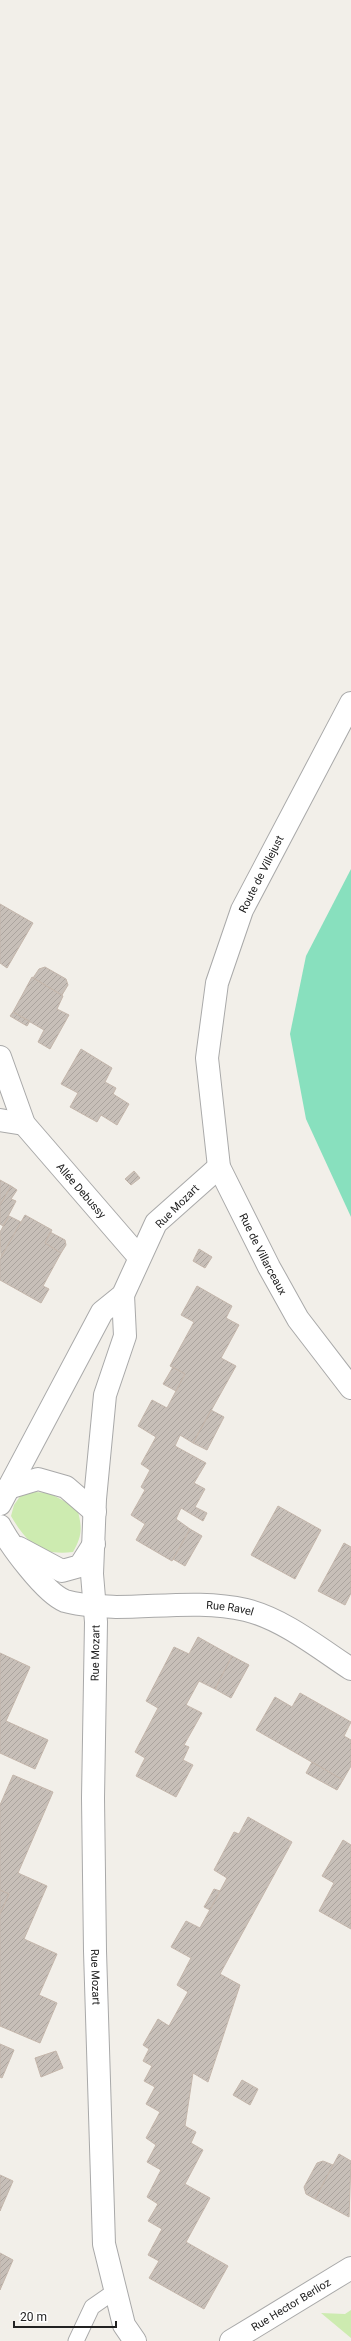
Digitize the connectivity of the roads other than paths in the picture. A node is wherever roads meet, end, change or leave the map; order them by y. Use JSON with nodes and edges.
{"nodes":[{"id":1,"x":351,"y":703,"type":"edge"},
{"id":2,"x":0,"y":1057,"type":"edge"},
{"id":3,"x":211,"y":1104,"type":"joint"},
{"id":4,"x":0,"y":1120,"type":"edge"},
{"id":5,"x":24,"y":1124,"type":"junction"},
{"id":6,"x":219,"y":1166,"type":"junction"},
{"id":7,"x":139,"y":1257,"type":"junction"},
{"id":8,"x":123,"y":1295,"type":"junction"},
{"id":9,"x":351,"y":1388,"type":"edge"},
{"id":10,"x":4,"y":1496,"type":"edge"},
{"id":11,"x":95,"y":1512,"type":"junction"},
{"id":12,"x":4,"y":1535,"type":"edge"},
{"id":13,"x":94,"y":1544,"type":"junction"},
{"id":14,"x":93,"y":1606,"type":"junction"},
{"id":15,"x":351,"y":1669,"type":"edge"},
{"id":16,"x":351,"y":2268,"type":"edge"},
{"id":17,"x":115,"y":2291,"type":"junction"},
{"id":18,"x":76,"y":2341,"type":"edge"},
{"id":19,"x":135,"y":2341,"type":"edge"},
{"id":20,"x":231,"y":2341,"type":"edge"}],
"edges":[{"from":1,"to":3,"type":"street","name":"Route de Villejust"},
{"from":2,"to":5,"type":"street","name":"Allée Debussy"},
{"from":3,"to":6,"type":"street","name":"Rue de Villarceaux"},
{"from":4,"to":5,"type":"street"},
{"from":5,"to":7,"type":"street","name":"Allée Debussy"},
{"from":6,"to":7,"type":"street","name":"Rue Mozart"},
{"from":6,"to":9,"type":"street","name":"Rue de Villarceaux"},
{"from":7,"to":8,"type":"street","name":"Rue Mozart"},
{"from":8,"to":10,"type":"street","name":"Rue Mozart"},
{"from":8,"to":11,"type":"street","name":"Rue Mozart"},
{"from":10,"to":11,"type":"street","name":"Rue Mozart"},
{"from":11,"to":13,"type":"street","name":"Rue Mozart"},
{"from":12,"to":13,"type":"street"},
{"from":12,"to":14,"type":"street"},
{"from":13,"to":14,"type":"street","name":"Rue Mozart"},
{"from":14,"to":15,"type":"street","name":"Rue Ravel"},
{"from":14,"to":17,"type":"street","name":"Rue Mozart"},
{"from":16,"to":20,"type":"street","name":"Rue Hector Berlioz"},
{"from":17,"to":18,"type":"lane"},
{"from":17,"to":19,"type":"street","name":"Rue Mozart"}]}
